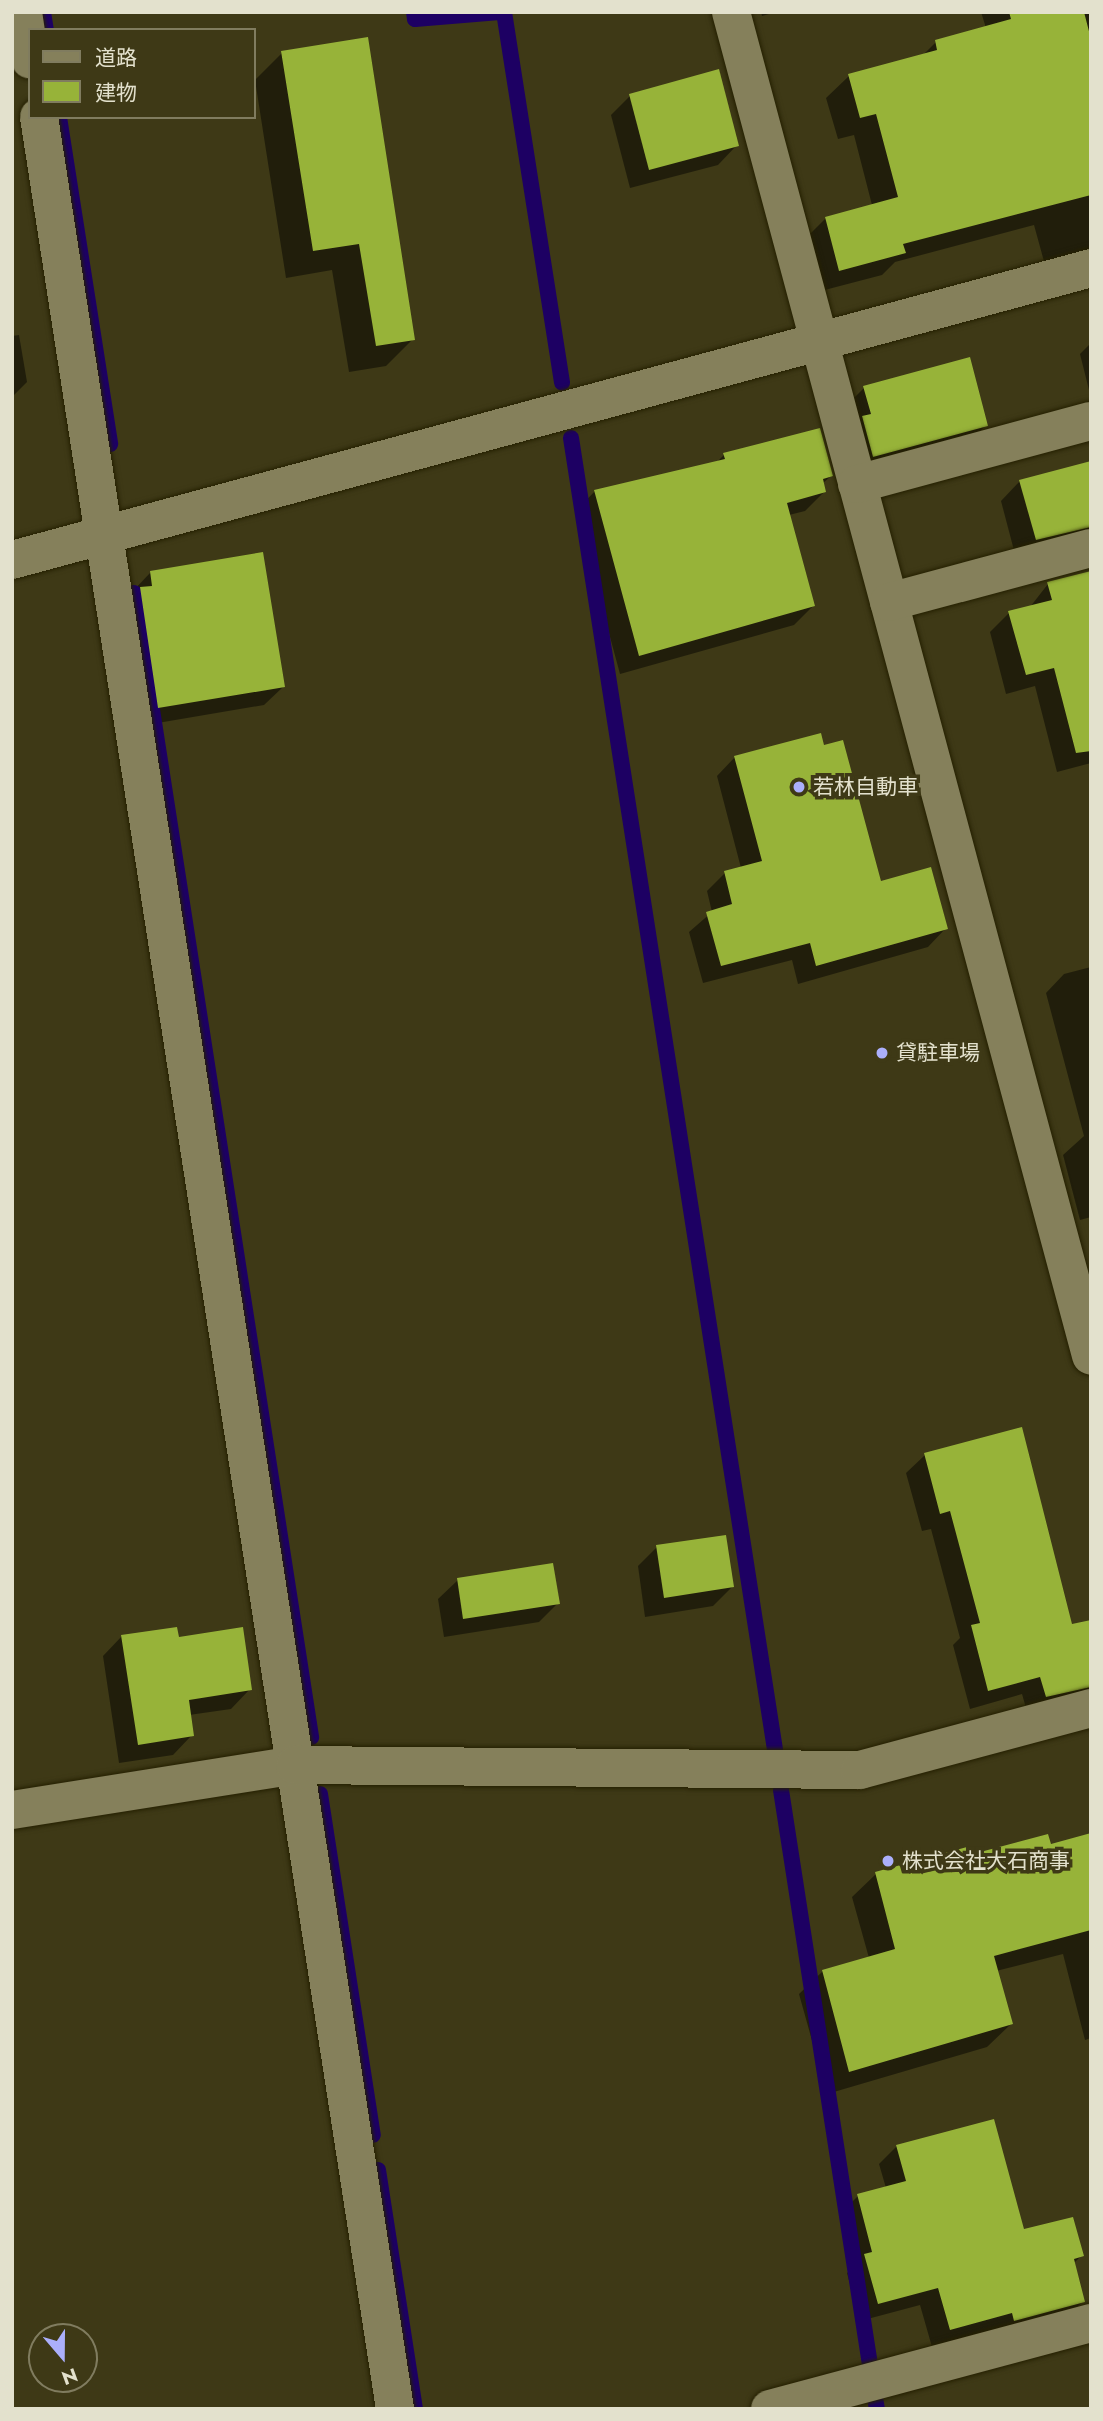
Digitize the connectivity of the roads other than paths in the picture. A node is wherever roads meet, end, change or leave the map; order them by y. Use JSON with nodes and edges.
{"nodes":[{"id":1,"x":23,"y":12,"type":"edge"},
{"id":2,"x":731,"y":12,"type":"edge"},
{"id":3,"x":28,"y":46,"type":"edge"},
{"id":4,"x":39,"y":119,"type":"edge"},
{"id":5,"x":1091,"y":268,"type":"edge"},
{"id":6,"x":819,"y":341,"type":"junction"},
{"id":7,"x":1091,"y":421,"type":"edge"},
{"id":8,"x":857,"y":484,"type":"junction"},
{"id":9,"x":104,"y":536,"type":"junction"},
{"id":10,"x":1091,"y":548,"type":"edge"},
{"id":11,"x":12,"y":560,"type":"edge"},
{"id":12,"x":889,"y":602,"type":"junction"},
{"id":13,"x":1077,"y":1250,"type":"edge"},
{"id":14,"x":1091,"y":1356,"type":"edge"},
{"id":15,"x":1091,"y":1709,"type":"edge"},
{"id":16,"x":295,"y":1765,"type":"junction"},
{"id":17,"x":12,"y":1810,"type":"edge"},
{"id":18,"x":1091,"y":2323,"type":"edge"},
{"id":19,"x":395,"y":2409,"type":"edge"},
{"id":20,"x":770,"y":2409,"type":"edge"}],
"edges":[{"from":1,"to":3,"type":"street"},
{"from":2,"to":6,"type":"street"},
{"from":4,"to":9,"type":"street"},
{"from":5,"to":6,"type":"street"},
{"from":6,"to":8,"type":"street"},
{"from":6,"to":9,"type":"street"},
{"from":7,"to":8,"type":"street"},
{"from":8,"to":12,"type":"street"},
{"from":9,"to":11,"type":"street"},
{"from":9,"to":16,"type":"street"},
{"from":10,"to":12,"type":"street"},
{"from":12,"to":13,"type":"street"},
{"from":13,"to":14,"type":"street"},
{"from":15,"to":16,"type":"street"},
{"from":16,"to":17,"type":"street"},
{"from":16,"to":19,"type":"street"},
{"from":18,"to":20,"type":"street"}]}
